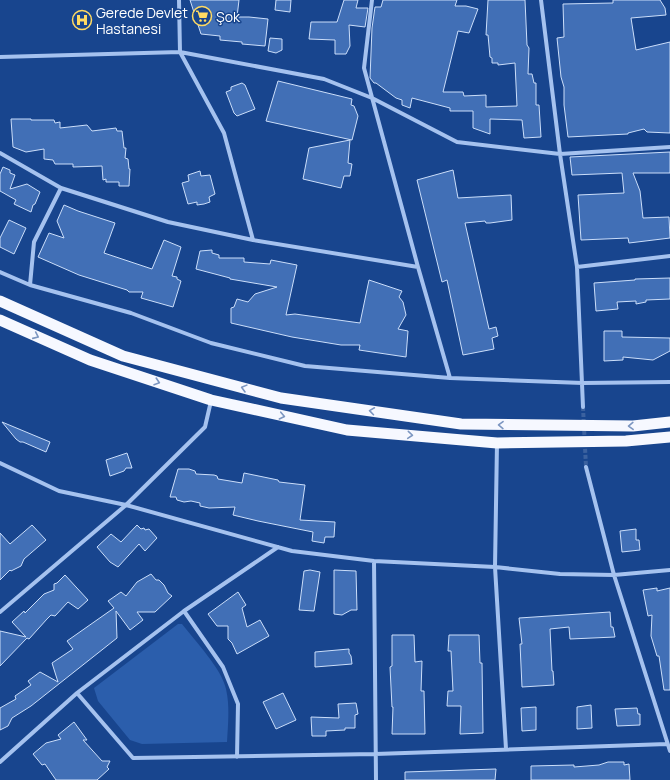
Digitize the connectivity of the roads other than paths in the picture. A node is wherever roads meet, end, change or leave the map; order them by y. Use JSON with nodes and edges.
{"nodes":[{"id":1,"x":179,"y":0,"type":"edge"},
{"id":2,"x":372,"y":0,"type":"edge"},
{"id":3,"x":541,"y":0,"type":"edge"},
{"id":4,"x":180,"y":52,"type":"junction"},
{"id":5,"x":0,"y":57,"type":"edge"},
{"id":6,"x":372,"y":98,"type":"junction"},
{"id":7,"x":670,"y":147,"type":"edge"},
{"id":8,"x":0,"y":153,"type":"edge"},
{"id":9,"x":560,"y":154,"type":"junction"},
{"id":10,"x":61,"y":188,"type":"junction"},
{"id":11,"x":253,"y":240,"type":"junction"},
{"id":12,"x":670,"y":256,"type":"edge"},
{"id":13,"x":418,"y":267,"type":"junction"},
{"id":14,"x":577,"y":267,"type":"junction"},
{"id":15,"x":0,"y":272,"type":"edge"},
{"id":16,"x":30,"y":285,"type":"junction"},
{"id":17,"x":0,"y":301,"type":"edge"},
{"id":18,"x":0,"y":320,"type":"edge"},
{"id":19,"x":450,"y":378,"type":"junction"},
{"id":20,"x":670,"y":382,"type":"edge"},
{"id":21,"x":583,"y":383,"type":"junction"},
{"id":22,"x":211,"y":400,"type":"junction"},
{"id":23,"x":583,"y":407,"type":"tunnel mouth"},
{"id":24,"x":670,"y":422,"type":"edge"},
{"id":25,"x":670,"y":437,"type":"edge"},
{"id":26,"x":497,"y":442,"type":"junction"},
{"id":27,"x":0,"y":463,"type":"edge"},
{"id":28,"x":586,"y":467,"type":"tunnel mouth"},
{"id":29,"x":126,"y":505,"type":"junction"},
{"id":30,"x":278,"y":547,"type":"junction"},
{"id":31,"x":374,"y":561,"type":"junction"},
{"id":32,"x":495,"y":567,"type":"junction"},
{"id":33,"x":670,"y":570,"type":"edge"},
{"id":34,"x":614,"y":575,"type":"junction"},
{"id":35,"x":184,"y":611,"type":"junction"},
{"id":36,"x":0,"y":612,"type":"edge"},
{"id":37,"x":77,"y":693,"type":"junction"},
{"id":38,"x":667,"y":744,"type":"junction"},
{"id":39,"x":506,"y":749,"type":"junction"},
{"id":40,"x":670,"y":751,"type":"edge"},
{"id":41,"x":375,"y":754,"type":"junction"},
{"id":42,"x":237,"y":757,"type":"junction"},
{"id":43,"x":0,"y":762,"type":"edge"},
{"id":44,"x":376,"y":780,"type":"edge"}],
"edges":[{"from":1,"to":4,"type":"street"},
{"from":2,"to":6,"type":"street"},
{"from":3,"to":9,"type":"street"},
{"from":4,"to":5,"type":"street"},
{"from":4,"to":6,"type":"street"},
{"from":4,"to":11,"type":"street"},
{"from":6,"to":9,"type":"street"},
{"from":6,"to":13,"type":"street"},
{"from":7,"to":9,"type":"street"},
{"from":8,"to":10,"type":"street"},
{"from":9,"to":14,"type":"street"},
{"from":10,"to":11,"type":"street"},
{"from":10,"to":16,"type":"street"},
{"from":11,"to":13,"type":"street"},
{"from":12,"to":14,"type":"street"},
{"from":13,"to":19,"type":"street"},
{"from":14,"to":21,"type":"street"},
{"from":15,"to":16,"type":"street"},
{"from":16,"to":19,"type":"street"},
{"from":24,"to":17,"type":"highway","one_way":true},
{"from":18,"to":22,"type":"highway","one_way":true},
{"from":19,"to":21,"type":"street"},
{"from":20,"to":21,"type":"street"},
{"from":21,"to":23,"type":"street"},
{"from":22,"to":26,"type":"highway","one_way":true},
{"from":22,"to":29,"type":"street"},
{"from":25,"to":26,"type":"highway"},
{"from":26,"to":32,"type":"street"},
{"from":27,"to":29,"type":"street"},
{"from":28,"to":34,"type":"street"},
{"from":29,"to":30,"type":"street"},
{"from":29,"to":36,"type":"street"},
{"from":30,"to":31,"type":"street"},
{"from":30,"to":35,"type":"street"},
{"from":31,"to":32,"type":"street"},
{"from":31,"to":41,"type":"street"},
{"from":32,"to":34,"type":"street"},
{"from":32,"to":39,"type":"street"},
{"from":33,"to":34,"type":"street"},
{"from":34,"to":38,"type":"street"},
{"from":35,"to":37,"type":"street"},
{"from":35,"to":42,"type":"street"},
{"from":37,"to":42,"type":"street"},
{"from":37,"to":43,"type":"street"},
{"from":38,"to":39,"type":"street"},
{"from":38,"to":40,"type":"street"},
{"from":39,"to":41,"type":"street"},
{"from":41,"to":42,"type":"street"},
{"from":41,"to":44,"type":"street"}]}
